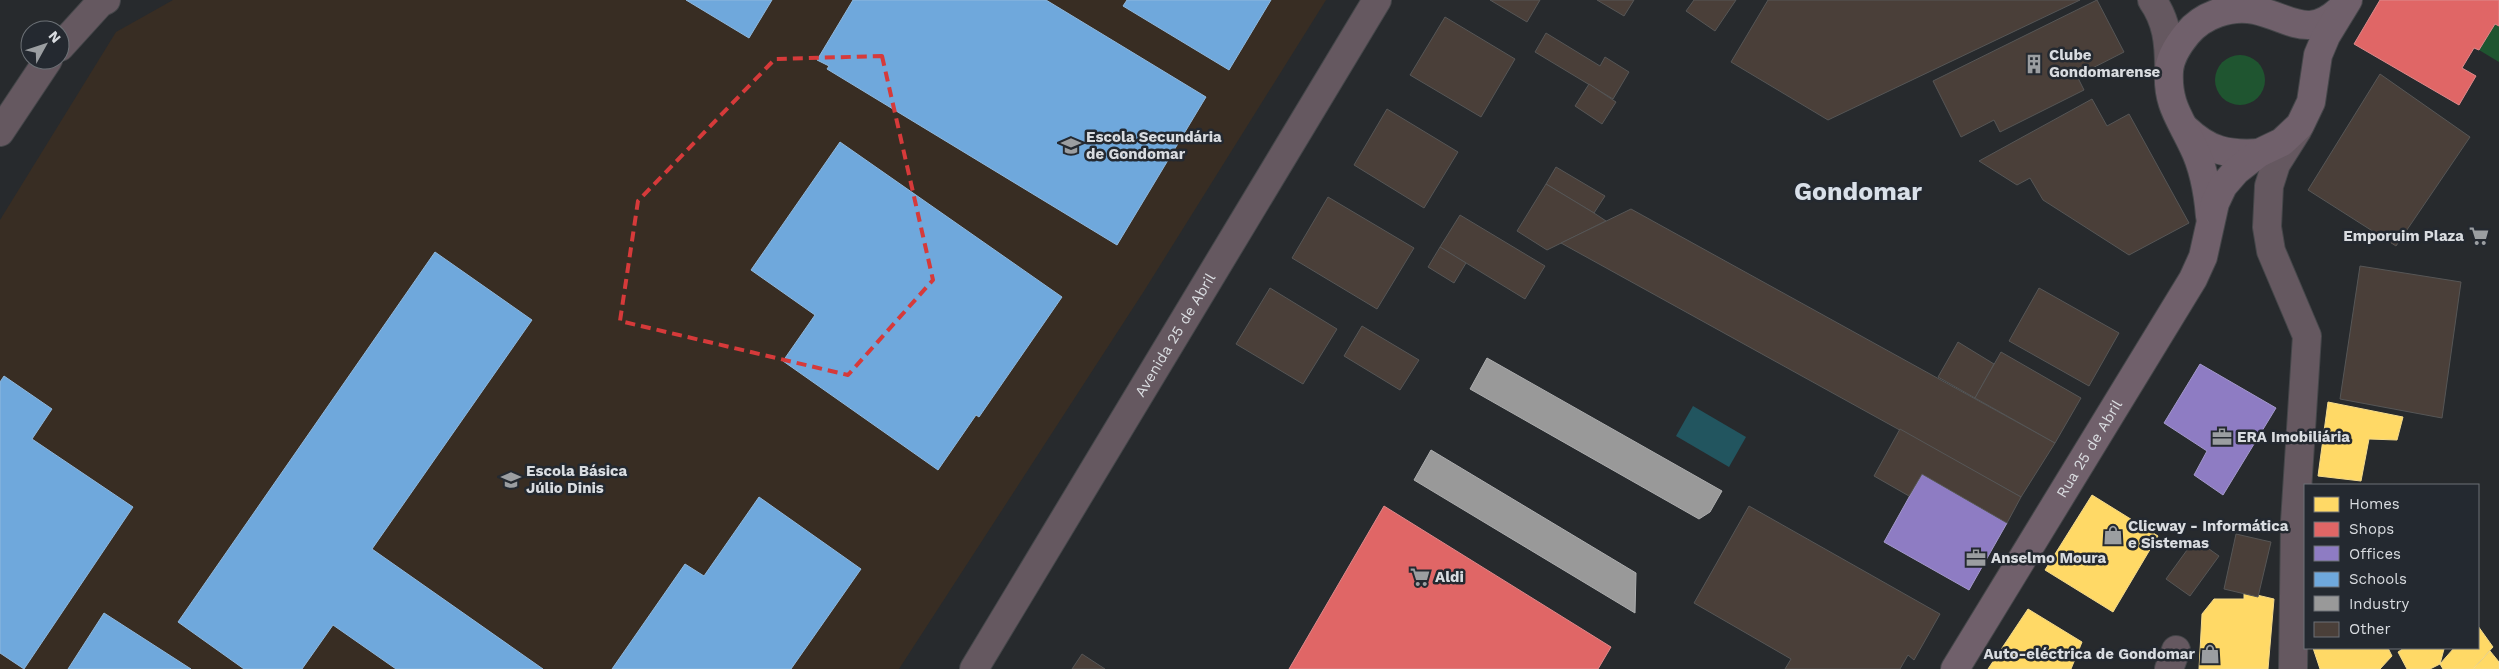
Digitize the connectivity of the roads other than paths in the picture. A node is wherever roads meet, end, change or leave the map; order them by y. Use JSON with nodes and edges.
{"nodes":[{"id":1,"x":1378,"y":0,"type":"edge"},
{"id":2,"x":2152,"y":0,"type":"edge"},
{"id":3,"x":2226,"y":0,"type":"edge"},
{"id":4,"x":2348,"y":0,"type":"edge"},
{"id":5,"x":101,"y":1,"type":"edge"},
{"id":6,"x":2266,"y":14,"type":"junction"},
{"id":7,"x":70,"y":36,"type":"edge"},
{"id":8,"x":2169,"y":68,"type":"junction"},
{"id":9,"x":41,"y":70,"type":"edge"},
{"id":10,"x":2314,"y":78,"type":"junction"},
{"id":11,"x":2181,"y":125,"type":"junction"},
{"id":12,"x":2300,"y":125,"type":"junction"},
{"id":13,"x":0,"y":132,"type":"edge"},
{"id":14,"x":2259,"y":152,"type":"junction"},
{"id":15,"x":2210,"y":225,"type":"junction"},
{"id":16,"x":974,"y":669,"type":"edge"},
{"id":17,"x":1956,"y":669,"type":"edge"},
{"id":18,"x":2293,"y":669,"type":"edge"}],
"edges":[{"from":1,"to":16,"type":"street","name":"Avenida 25 de Abril"},
{"from":2,"to":8,"type":"street"},
{"from":3,"to":6,"type":"street"},
{"from":4,"to":6,"type":"main road","name":"Rua 25 de Abril"},
{"from":4,"to":10,"type":"main road","name":"Rua 25 de Abril"},
{"from":5,"to":7,"type":"street"},
{"from":6,"to":8,"type":"main road","name":"Rua 25 de Abril"},
{"from":6,"to":10,"type":"main road","name":"Rua 25 de Abril"},
{"from":8,"to":11,"type":"main road","name":"Rua 25 de Abril"},
{"from":9,"to":13,"type":"street"},
{"from":10,"to":12,"type":"main road","name":"Rua 25 de Abril"},
{"from":11,"to":14,"type":"main road","name":"Rua 25 de Abril"},
{"from":11,"to":15,"type":"main road","name":"Rua 25 de Abril"},
{"from":12,"to":14,"type":"main road","name":"Rua 25 de Abril"},
{"from":12,"to":18,"type":"street"},
{"from":14,"to":15,"type":"main road","name":"Rua 25 de Abril"},
{"from":15,"to":17,"type":"main road","name":"Rua 25 de Abril"}]}
